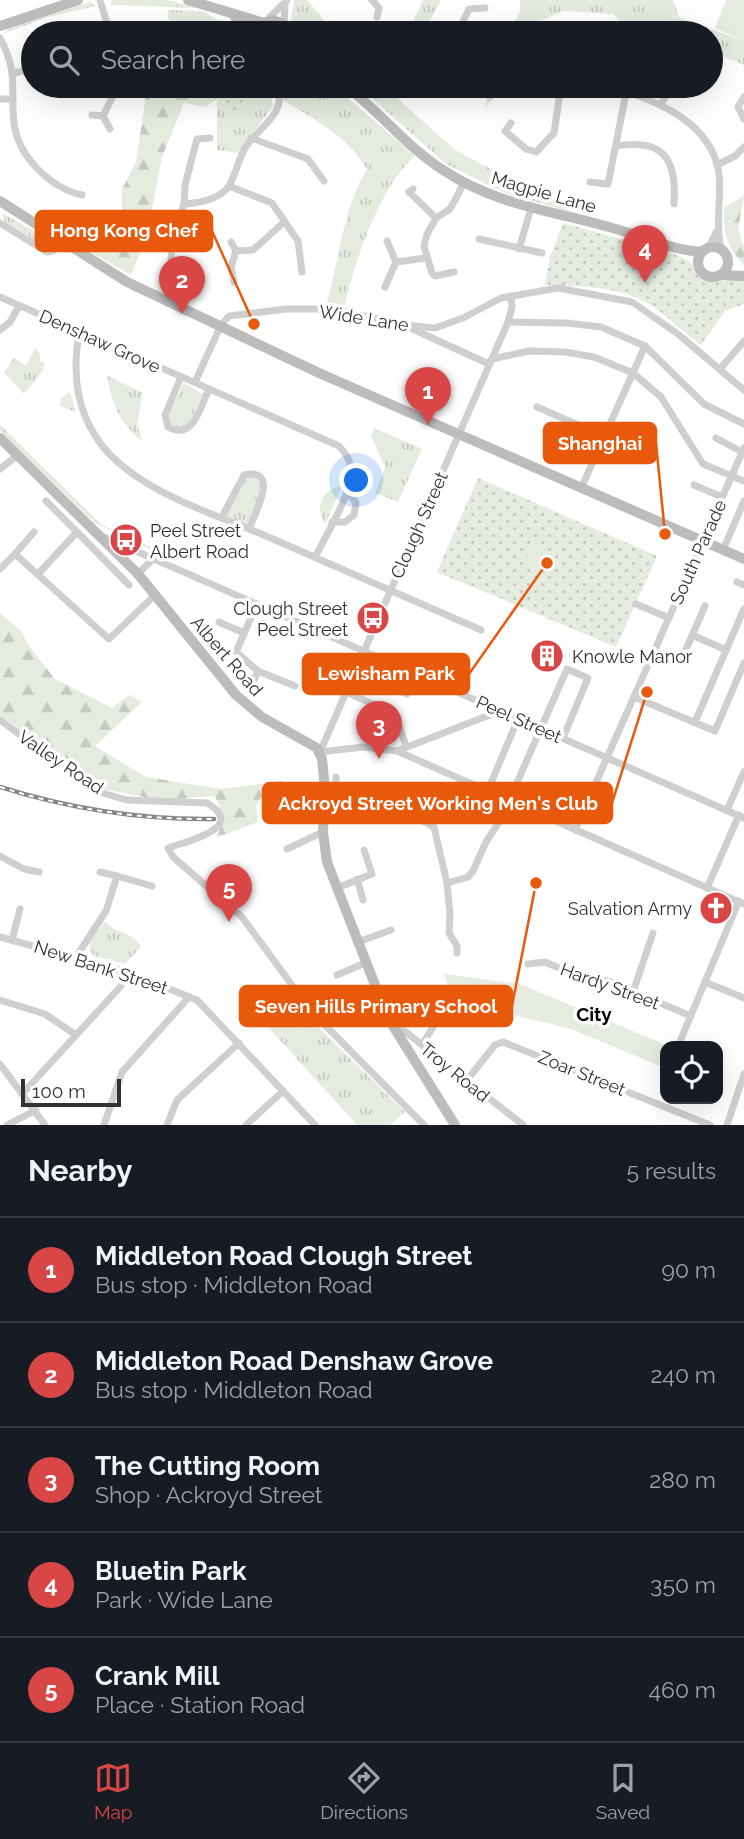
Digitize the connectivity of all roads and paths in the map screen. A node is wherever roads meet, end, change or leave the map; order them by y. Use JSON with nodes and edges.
{"nodes":[{"id":1,"x":78,"y":0,"type":"edge"},
{"id":2,"x":100,"y":0,"type":"edge"},
{"id":3,"x":188,"y":0,"type":"edge"},
{"id":4,"x":372,"y":0,"type":"edge"},
{"id":5,"x":286,"y":2,"type":"edge"},
{"id":6,"x":43,"y":5,"type":"edge"},
{"id":7,"x":485,"y":8,"type":"dead end"},
{"id":8,"x":234,"y":16,"type":"junction"},
{"id":9,"x":377,"y":17,"type":"dead end"},
{"id":10,"x":106,"y":21,"type":"edge"},
{"id":11,"x":240,"y":21,"type":"edge"},
{"id":12,"x":248,"y":21,"type":"edge"},
{"id":13,"x":268,"y":21,"type":"edge"},
{"id":14,"x":286,"y":21,"type":"edge"},
{"id":15,"x":463,"y":21,"type":"edge"},
{"id":16,"x":0,"y":26,"type":"edge"},
{"id":17,"x":0,"y":38,"type":"edge"},
{"id":18,"x":21,"y":72,"type":"edge"},
{"id":19,"x":14,"y":73,"type":"junction"},
{"id":20,"x":744,"y":97,"type":"edge"},
{"id":21,"x":112,"y":98,"type":"edge"},
{"id":22,"x":279,"y":98,"type":"edge"},
{"id":23,"x":359,"y":98,"type":"edge"},
{"id":24,"x":559,"y":98,"type":"edge"},
{"id":25,"x":625,"y":98,"type":"edge"},
{"id":26,"x":640,"y":98,"type":"edge"},
{"id":27,"x":665,"y":98,"type":"edge"},
{"id":28,"x":0,"y":99,"type":"edge"},
{"id":29,"x":13,"y":99,"type":"junction"},
{"id":30,"x":660,"y":105,"type":"junction"},
{"id":31,"x":92,"y":115,"type":"dead end"},
{"id":32,"x":103,"y":116,"type":"junction"},
{"id":33,"x":744,"y":118,"type":"edge"},
{"id":34,"x":511,"y":123,"type":"dead end"},
{"id":35,"x":110,"y":129,"type":"dead end"},
{"id":36,"x":209,"y":138,"type":"dead end"},
{"id":37,"x":251,"y":138,"type":"junction"},
{"id":38,"x":617,"y":146,"type":"junction"},
{"id":39,"x":744,"y":146,"type":"edge"},
{"id":40,"x":717,"y":164,"type":"junction"},
{"id":41,"x":324,"y":181,"type":"dead end"},
{"id":42,"x":464,"y":183,"type":"junction"},
{"id":43,"x":590,"y":183,"type":"dead end"},
{"id":44,"x":229,"y":186,"type":"junction"},
{"id":45,"x":413,"y":190,"type":"dead end"},
{"id":46,"x":82,"y":195,"type":"dead end"},
{"id":47,"x":184,"y":204,"type":"junction"},
{"id":48,"x":674,"y":204,"type":"dead end"},
{"id":49,"x":1,"y":205,"type":"edge"},
{"id":50,"x":531,"y":208,"type":"junction"},
{"id":51,"x":436,"y":218,"type":"junction"},
{"id":52,"x":0,"y":223,"type":"edge"},
{"id":53,"x":283,"y":223,"type":"junction"},
{"id":54,"x":717,"y":231,"type":"junction"},
{"id":55,"x":480,"y":239,"type":"dead end"},
{"id":56,"x":61,"y":241,"type":"junction"},
{"id":57,"x":387,"y":241,"type":"dead end"},
{"id":58,"x":231,"y":242,"type":"dead end"},
{"id":59,"x":519,"y":249,"type":"junction"},
{"id":60,"x":721,"y":249,"type":"junction"},
{"id":61,"x":706,"y":250,"type":"junction"},
{"id":62,"x":236,"y":251,"type":"junction"},
{"id":63,"x":683,"y":251,"type":"junction"},
{"id":64,"x":542,"y":253,"type":"dead end"},
{"id":65,"x":426,"y":257,"type":"junction"},
{"id":66,"x":174,"y":258,"type":"dead end"},
{"id":67,"x":727,"y":259,"type":"junction"},
{"id":68,"x":396,"y":262,"type":"junction"},
{"id":69,"x":699,"y":265,"type":"junction"},
{"id":70,"x":298,"y":267,"type":"dead end"},
{"id":71,"x":454,"y":272,"type":"dead end"},
{"id":72,"x":720,"y":275,"type":"junction"},
{"id":73,"x":744,"y":275,"type":"edge"},
{"id":74,"x":243,"y":277,"type":"dead end"},
{"id":75,"x":385,"y":287,"type":"dead end"},
{"id":76,"x":511,"y":296,"type":"junction"},
{"id":77,"x":0,"y":297,"type":"edge"},
{"id":78,"x":19,"y":306,"type":"junction"},
{"id":79,"x":508,"y":322,"type":"junction"},
{"id":80,"x":221,"y":325,"type":"junction"},
{"id":81,"x":405,"y":326,"type":"junction"},
{"id":82,"x":0,"y":330,"type":"edge"},
{"id":83,"x":79,"y":332,"type":"junction"},
{"id":84,"x":744,"y":341,"type":"edge"},
{"id":85,"x":645,"y":346,"type":"junction"},
{"id":86,"x":490,"y":361,"type":"junction"},
{"id":87,"x":720,"y":369,"type":"junction"},
{"id":88,"x":633,"y":373,"type":"junction"},
{"id":89,"x":181,"y":377,"type":"junction"},
{"id":90,"x":195,"y":382,"type":"junction"},
{"id":91,"x":209,"y":388,"type":"junction"},
{"id":92,"x":744,"y":390,"type":"edge"},
{"id":93,"x":537,"y":407,"type":"dead end"},
{"id":94,"x":744,"y":424,"type":"edge"},
{"id":95,"x":460,"y":432,"type":"junction"},
{"id":96,"x":605,"y":436,"type":"junction"},
{"id":97,"x":0,"y":438,"type":"edge"},
{"id":98,"x":716,"y":438,"type":"dead end"},
{"id":99,"x":743,"y":449,"type":"edge"},
{"id":100,"x":18,"y":455,"type":"junction"},
{"id":101,"x":649,"y":456,"type":"dead end"},
{"id":102,"x":0,"y":469,"type":"edge"},
{"id":103,"x":732,"y":476,"type":"junction"},
{"id":104,"x":744,"y":481,"type":"edge"},
{"id":105,"x":694,"y":485,"type":"dead end"},
{"id":106,"x":582,"y":486,"type":"junction"},
{"id":107,"x":346,"y":490,"type":"junction"},
{"id":108,"x":722,"y":497,"type":"junction"},
{"id":109,"x":46,"y":501,"type":"dead end"},
{"id":110,"x":744,"y":501,"type":"edge"},
{"id":111,"x":222,"y":517,"type":"junction"},
{"id":112,"x":332,"y":522,"type":"junction"},
{"id":113,"x":249,"y":529,"type":"junction"},
{"id":114,"x":34,"y":532,"type":"dead end"},
{"id":115,"x":78,"y":532,"type":"junction"},
{"id":116,"x":102,"y":536,"type":"junction"},
{"id":117,"x":703,"y":540,"type":"junction"},
{"id":118,"x":723,"y":550,"type":"junction"},
{"id":119,"x":15,"y":554,"type":"junction"},
{"id":120,"x":315,"y":557,"type":"junction"},
{"id":121,"x":153,"y":559,"type":"junction"},
{"id":122,"x":744,"y":559,"type":"edge"},
{"id":123,"x":0,"y":569,"type":"edge"},
{"id":124,"x":39,"y":573,"type":"junction"},
{"id":125,"x":138,"y":574,"type":"junction"},
{"id":126,"x":129,"y":585,"type":"dead end"},
{"id":127,"x":391,"y":591,"type":"junction"},
{"id":128,"x":155,"y":595,"type":"junction"},
{"id":129,"x":257,"y":604,"type":"junction"},
{"id":130,"x":636,"y":604,"type":"dead end"},
{"id":131,"x":705,"y":606,"type":"dead end"},
{"id":132,"x":744,"y":609,"type":"edge"},
{"id":133,"x":669,"y":618,"type":"junction"},
{"id":134,"x":219,"y":622,"type":"dead end"},
{"id":135,"x":478,"y":625,"type":"dead end"},
{"id":136,"x":244,"y":633,"type":"junction"},
{"id":137,"x":692,"y":635,"type":"junction"},
{"id":138,"x":726,"y":650,"type":"junction"},
{"id":139,"x":364,"y":651,"type":"junction"},
{"id":140,"x":684,"y":654,"type":"dead end"},
{"id":141,"x":338,"y":663,"type":"dead end"},
{"id":142,"x":744,"y":663,"type":"edge"},
{"id":143,"x":258,"y":671,"type":"junction"},
{"id":144,"x":355,"y":671,"type":"junction"},
{"id":145,"x":742,"y":674,"type":"edge"},
{"id":146,"x":254,"y":680,"type":"dead end"},
{"id":147,"x":295,"y":686,"type":"dead end"},
{"id":148,"x":346,"y":692,"type":"junction"},
{"id":149,"x":407,"y":694,"type":"dead end"},
{"id":150,"x":634,"y":697,"type":"junction"},
{"id":151,"x":500,"y":711,"type":"junction"},
{"id":152,"x":518,"y":719,"type":"junction"},
{"id":153,"x":0,"y":720,"type":"edge"},
{"id":154,"x":695,"y":722,"type":"junction"},
{"id":155,"x":540,"y":729,"type":"junction"},
{"id":156,"x":563,"y":738,"type":"junction"},
{"id":157,"x":406,"y":746,"type":"junction"},
{"id":158,"x":397,"y":751,"type":"junction"},
{"id":159,"x":320,"y":752,"type":"junction"},
{"id":160,"x":607,"y":758,"type":"junction"},
{"id":161,"x":744,"y":772,"type":"edge"},
{"id":162,"x":337,"y":777,"type":"dead end"},
{"id":163,"x":338,"y":786,"type":"junction"},
{"id":164,"x":325,"y":788,"type":"junction"},
{"id":165,"x":488,"y":790,"type":"junction"},
{"id":166,"x":392,"y":799,"type":"dead end"},
{"id":167,"x":509,"y":800,"type":"junction"},
{"id":168,"x":357,"y":805,"type":"dead end"},
{"id":169,"x":727,"y":810,"type":"junction"},
{"id":170,"x":741,"y":817,"type":"edge"},
{"id":171,"x":575,"y":830,"type":"junction"},
{"id":172,"x":323,"y":832,"type":"junction"},
{"id":173,"x":287,"y":849,"type":"dead end"},
{"id":174,"x":364,"y":849,"type":"dead end"},
{"id":175,"x":0,"y":856,"type":"edge"},
{"id":176,"x":39,"y":872,"type":"dead end"},
{"id":177,"x":100,"y":872,"type":"dead end"},
{"id":178,"x":117,"y":876,"type":"junction"},
{"id":179,"x":357,"y":879,"type":"junction"},
{"id":180,"x":447,"y":883,"type":"junction"},
{"id":181,"x":152,"y":886,"type":"dead end"},
{"id":182,"x":337,"y":888,"type":"junction"},
{"id":183,"x":708,"y":888,"type":"junction"},
{"id":184,"x":363,"y":900,"type":"dead end"},
{"id":185,"x":741,"y":903,"type":"edge"},
{"id":186,"x":20,"y":909,"type":"dead end"},
{"id":187,"x":391,"y":930,"type":"dead end"},
{"id":188,"x":653,"y":933,"type":"dead end"},
{"id":189,"x":0,"y":937,"type":"edge"},
{"id":190,"x":12,"y":940,"type":"junction"},
{"id":191,"x":358,"y":942,"type":"junction"},
{"id":192,"x":457,"y":953,"type":"dead end"},
{"id":193,"x":76,"y":957,"type":"junction"},
{"id":194,"x":365,"y":963,"type":"junction"},
{"id":195,"x":528,"y":964,"type":"dead end"},
{"id":196,"x":128,"y":972,"type":"junction"},
{"id":197,"x":337,"y":975,"type":"dead end"},
{"id":198,"x":705,"y":982,"type":"junction"},
{"id":199,"x":633,"y":992,"type":"junction"},
{"id":200,"x":415,"y":993,"type":"dead end"},
{"id":201,"x":189,"y":997,"type":"junction"},
{"id":202,"x":744,"y":998,"type":"edge"},
{"id":203,"x":0,"y":1000,"type":"edge"},
{"id":204,"x":691,"y":1016,"type":"junction"},
{"id":205,"x":387,"y":1017,"type":"junction"},
{"id":206,"x":76,"y":1035,"type":"junction"},
{"id":207,"x":680,"y":1041,"type":"edge"},
{"id":208,"x":239,"y":1043,"type":"junction"},
{"id":209,"x":422,"y":1045,"type":"junction"},
{"id":210,"x":0,"y":1064,"type":"edge"},
{"id":211,"x":744,"y":1074,"type":"edge"},
{"id":212,"x":467,"y":1080,"type":"junction"},
{"id":213,"x":283,"y":1091,"type":"junction"},
{"id":214,"x":24,"y":1092,"type":"junction"},
{"id":215,"x":36,"y":1110,"type":"junction"},
{"id":216,"x":7,"y":1125,"type":"edge"},
{"id":217,"x":45,"y":1125,"type":"edge"},
{"id":218,"x":104,"y":1125,"type":"edge"},
{"id":219,"x":167,"y":1125,"type":"edge"},
{"id":220,"x":246,"y":1125,"type":"edge"},
{"id":221,"x":315,"y":1125,"type":"edge"},
{"id":222,"x":424,"y":1125,"type":"edge"},
{"id":223,"x":455,"y":1125,"type":"edge"},
{"id":224,"x":523,"y":1125,"type":"edge"},
{"id":225,"x":710,"y":1125,"type":"edge"},
{"id":226,"x":727,"y":1125,"type":"edge"}],
"edges":[{"from":1,"to":6,"type":"street"},
{"from":2,"to":10,"type":"street"},
{"from":3,"to":8,"type":"street"},
{"from":4,"to":9,"type":"street"},
{"from":5,"to":13,"type":"street"},
{"from":5,"to":14,"type":"street"},
{"from":6,"to":16,"type":"street"},
{"from":7,"to":15,"type":"street"},
{"from":8,"to":11,"type":"street"},
{"from":8,"to":12,"type":"street"},
{"from":17,"to":19,"type":"street"},
{"from":18,"to":19,"type":"street"},
{"from":19,"to":29,"type":"street"},
{"from":20,"to":33,"type":"street"},
{"from":21,"to":32,"type":"street"},
{"from":22,"to":37,"type":"street"},
{"from":23,"to":42,"type":"street","name":"Magpie Lane"},
{"from":24,"to":34,"type":"street"},
{"from":25,"to":38,"type":"street"},
{"from":26,"to":30,"type":"street"},
{"from":27,"to":30,"type":"street"},
{"from":28,"to":29,"type":"street"},
{"from":29,"to":46,"type":"street"},
{"from":30,"to":40,"type":"street"},
{"from":31,"to":32,"type":"street"},
{"from":32,"to":35,"type":"street"},
{"from":36,"to":47,"type":"street"},
{"from":37,"to":41,"type":"street"},
{"from":37,"to":44,"type":"street"},
{"from":38,"to":43,"type":"street"},
{"from":38,"to":48,"type":"street"},
{"from":39,"to":40,"type":"street"},
{"from":40,"to":54,"type":"street"},
{"from":42,"to":50,"type":"street","name":"Magpie Lane"},
{"from":42,"to":51,"type":"street"},
{"from":44,"to":47,"type":"street"},
{"from":44,"to":53,"type":"street"},
{"from":45,"to":51,"type":"street"},
{"from":47,"to":66,"type":"street"},
{"from":49,"to":56,"type":"street"},
{"from":50,"to":59,"type":"street"},
{"from":50,"to":63,"type":"street","name":"Magpie Lane"},
{"from":51,"to":65,"type":"street"},
{"from":52,"to":56,"type":"street"},
{"from":53,"to":62,"type":"street"},
{"from":53,"to":70,"type":"street"},
{"from":54,"to":60,"type":"street"},
{"from":54,"to":61,"type":"street"},
{"from":55,"to":59,"type":"street"},
{"from":56,"to":80,"type":"street"},
{"from":57,"to":68,"type":"street"},
{"from":58,"to":62,"type":"street"},
{"from":59,"to":64,"type":"street"},
{"from":60,"to":61,"type":"street"},
{"from":60,"to":67,"type":"street"},
{"from":61,"to":63,"type":"street","name":"Magpie Lane"},
{"from":61,"to":69,"type":"street"},
{"from":62,"to":74,"type":"street"},
{"from":63,"to":69,"type":"street","name":"Magpie Lane"},
{"from":65,"to":68,"type":"street"},
{"from":65,"to":71,"type":"street"},
{"from":67,"to":72,"type":"street"},
{"from":67,"to":73,"type":"street"},
{"from":68,"to":75,"type":"street"},
{"from":69,"to":72,"type":"street"},
{"from":72,"to":73,"type":"street"},
{"from":76,"to":79,"type":"street","name":"Clough Street"},
{"from":76,"to":81,"type":"street","name":"Wide Lane"},
{"from":76,"to":87,"type":"street","name":"Wide Lane"},
{"from":77,"to":78,"type":"street","name":"Denshaw Grove"},
{"from":78,"to":82,"type":"street","name":"Denshaw Grove"},
{"from":78,"to":83,"type":"street","name":"Denshaw Grove"},
{"from":79,"to":85,"type":"street"},
{"from":79,"to":86,"type":"street","name":"Clough Street"},
{"from":80,"to":81,"type":"street","name":"Wide Lane"},
{"from":80,"to":90,"type":"street"},
{"from":80,"to":95,"type":"street"},
{"from":81,"to":86,"type":"street"},
{"from":83,"to":89,"type":"street","name":"Denshaw Grove"},
{"from":83,"to":111,"type":"street"},
{"from":84,"to":87,"type":"street"},
{"from":85,"to":88,"type":"street"},
{"from":85,"to":94,"type":"street"},
{"from":86,"to":88,"type":"street"},
{"from":86,"to":95,"type":"street","name":"Clough Street"},
{"from":87,"to":92,"type":"street","name":"Wide Lane"},
{"from":88,"to":96,"type":"street"},
{"from":88,"to":103,"type":"street"},
{"from":89,"to":90,"type":"street","name":"Denshaw Grove"},
{"from":89,"to":91,"type":"street","name":"Denshaw Grove"},
{"from":90,"to":91,"type":"street","name":"Denshaw Grove"},
{"from":91,"to":107,"type":"street","name":"Denshaw Grove"},
{"from":93,"to":96,"type":"street"},
{"from":95,"to":106,"type":"street"},
{"from":95,"to":127,"type":"street","name":"Clough Street"},
{"from":96,"to":101,"type":"street"},
{"from":96,"to":106,"type":"street"},
{"from":97,"to":100,"type":"street","name":"Albert Road"},
{"from":98,"to":99,"type":"street"},
{"from":99,"to":103,"type":"street","name":"South Parade"},
{"from":100,"to":102,"type":"street"},
{"from":100,"to":116,"type":"street","name":"Albert Road"},
{"from":103,"to":104,"type":"street"},
{"from":103,"to":108,"type":"street","name":"South Parade"},
{"from":105,"to":108,"type":"street"},
{"from":106,"to":117,"type":"street"},
{"from":107,"to":112,"type":"street","name":"Denshaw Grove"},
{"from":107,"to":112,"type":"street","name":"Denshaw Grove"},
{"from":108,"to":117,"type":"street","name":"South Parade"},
{"from":109,"to":115,"type":"street"},
{"from":110,"to":118,"type":"street"},
{"from":111,"to":113,"type":"street"},
{"from":111,"to":113,"type":"street"},
{"from":112,"to":120,"type":"street","name":"Denshaw Grove"},
{"from":113,"to":120,"type":"street"},
{"from":114,"to":119,"type":"street"},
{"from":115,"to":124,"type":"street"},
{"from":115,"to":126,"type":"street"},
{"from":116,"to":121,"type":"street","name":"Peel Street"},
{"from":116,"to":125,"type":"street","name":"Albert Road"},
{"from":117,"to":118,"type":"street"},
{"from":117,"to":133,"type":"street","name":"South Parade"},
{"from":118,"to":122,"type":"street"},
{"from":119,"to":123,"type":"street"},
{"from":119,"to":124,"type":"street"},
{"from":120,"to":127,"type":"street"},
{"from":121,"to":125,"type":"street"},
{"from":121,"to":129,"type":"street","name":"Peel Street"},
{"from":124,"to":128,"type":"street"},
{"from":125,"to":128,"type":"street","name":"Albert Road"},
{"from":127,"to":135,"type":"street"},
{"from":127,"to":139,"type":"street","name":"Clough Street"},
{"from":128,"to":159,"type":"street","name":"Albert Road"},
{"from":129,"to":136,"type":"street"},
{"from":129,"to":139,"type":"street","name":"Peel Street"},
{"from":130,"to":133,"type":"street","name":"South Parade"},
{"from":131,"to":137,"type":"street"},
{"from":132,"to":138,"type":"street"},
{"from":133,"to":150,"type":"street","name":"South Parade"},
{"from":134,"to":136,"type":"street"},
{"from":136,"to":143,"type":"street"},
{"from":137,"to":138,"type":"street"},
{"from":137,"to":140,"type":"street"},
{"from":138,"to":154,"type":"street"},
{"from":139,"to":144,"type":"street","name":"Clough Street"},
{"from":139,"to":151,"type":"street","name":"Peel Street"},
{"from":141,"to":144,"type":"street"},
{"from":142,"to":145,"type":"street"},
{"from":143,"to":146,"type":"street"},
{"from":143,"to":147,"type":"street"},
{"from":144,"to":148,"type":"street","name":"Clough Street"},
{"from":144,"to":149,"type":"street"},
{"from":145,"to":154,"type":"street"},
{"from":148,"to":157,"type":"street"},
{"from":148,"to":159,"type":"street","name":"Clough Street"},
{"from":150,"to":154,"type":"street"},
{"from":150,"to":160,"type":"street","name":"South Parade"},
{"from":151,"to":152,"type":"street","name":"Peel Street"},
{"from":151,"to":157,"type":"street"},
{"from":152,"to":155,"type":"street","name":"Peel Street"},
{"from":152,"to":165,"type":"street"},
{"from":153,"to":222,"type":"street","name":"Valley Road"},
{"from":155,"to":156,"type":"street","name":"Peel Street"},
{"from":155,"to":156,"type":"street"},
{"from":155,"to":167,"type":"street"},
{"from":156,"to":160,"type":"street","name":"Peel Street"},
{"from":157,"to":158,"type":"street"},
{"from":158,"to":159,"type":"street"},
{"from":158,"to":165,"type":"street"},
{"from":159,"to":164,"type":"street"},
{"from":160,"to":169,"type":"street","name":"Peel Street"},
{"from":160,"to":171,"type":"street","name":"South Parade"},
{"from":161,"to":169,"type":"street"},
{"from":162,"to":163,"type":"street"},
{"from":163,"to":164,"type":"street"},
{"from":163,"to":168,"type":"street"},
{"from":164,"to":172,"type":"street"},
{"from":165,"to":167,"type":"street"},
{"from":166,"to":180,"type":"street"},
{"from":167,"to":171,"type":"street"},
{"from":167,"to":180,"type":"street"},
{"from":169,"to":170,"type":"street","name":"Peel Street"},
{"from":170,"to":183,"type":"street"},
{"from":171,"to":183,"type":"street"},
{"from":172,"to":173,"type":"street"},
{"from":172,"to":182,"type":"street"},
{"from":174,"to":179,"type":"street"},
{"from":175,"to":176,"type":"street"},
{"from":177,"to":178,"type":"street"},
{"from":178,"to":181,"type":"street"},
{"from":178,"to":193,"type":"street"},
{"from":179,"to":182,"type":"street"},
{"from":179,"to":184,"type":"street"},
{"from":180,"to":192,"type":"street"},
{"from":182,"to":191,"type":"street"},
{"from":183,"to":185,"type":"street"},
{"from":185,"to":198,"type":"street"},
{"from":186,"to":190,"type":"street"},
{"from":187,"to":191,"type":"street"},
{"from":188,"to":199,"type":"street"},
{"from":189,"to":190,"type":"street","name":"New Bank Street"},
{"from":190,"to":193,"type":"street","name":"New Bank Street"},
{"from":191,"to":194,"type":"street"},
{"from":193,"to":196,"type":"street","name":"New Bank Street"},
{"from":194,"to":197,"type":"street"},
{"from":194,"to":205,"type":"street"},
{"from":195,"to":199,"type":"street","name":"Hardy Street"},
{"from":196,"to":201,"type":"street","name":"New Bank Street"},
{"from":196,"to":206,"type":"street"},
{"from":198,"to":202,"type":"street"},
{"from":198,"to":204,"type":"street"},
{"from":199,"to":204,"type":"street","name":"Hardy Street"},
{"from":200,"to":209,"type":"street"},
{"from":201,"to":208,"type":"street","name":"New Bank Street"},
{"from":201,"to":218,"type":"street"},
{"from":203,"to":206,"type":"street"},
{"from":204,"to":207,"type":"street"},
{"from":205,"to":209,"type":"street","name":"Troy Road"},
{"from":205,"to":223,"type":"street"},
{"from":206,"to":214,"type":"street"},
{"from":208,"to":213,"type":"street","name":"New Bank Street"},
{"from":208,"to":219,"type":"street"},
{"from":209,"to":212,"type":"street","name":"Troy Road"},
{"from":210,"to":214,"type":"street"},
{"from":211,"to":226,"type":"street"},
{"from":212,"to":224,"type":"street","name":"Troy Road"},
{"from":212,"to":225,"type":"street","name":"Zoar Street"},
{"from":213,"to":220,"type":"street"},
{"from":213,"to":221,"type":"street","name":"New Bank Street"},
{"from":214,"to":215,"type":"street"},
{"from":215,"to":216,"type":"street"},
{"from":215,"to":217,"type":"street"}]}
